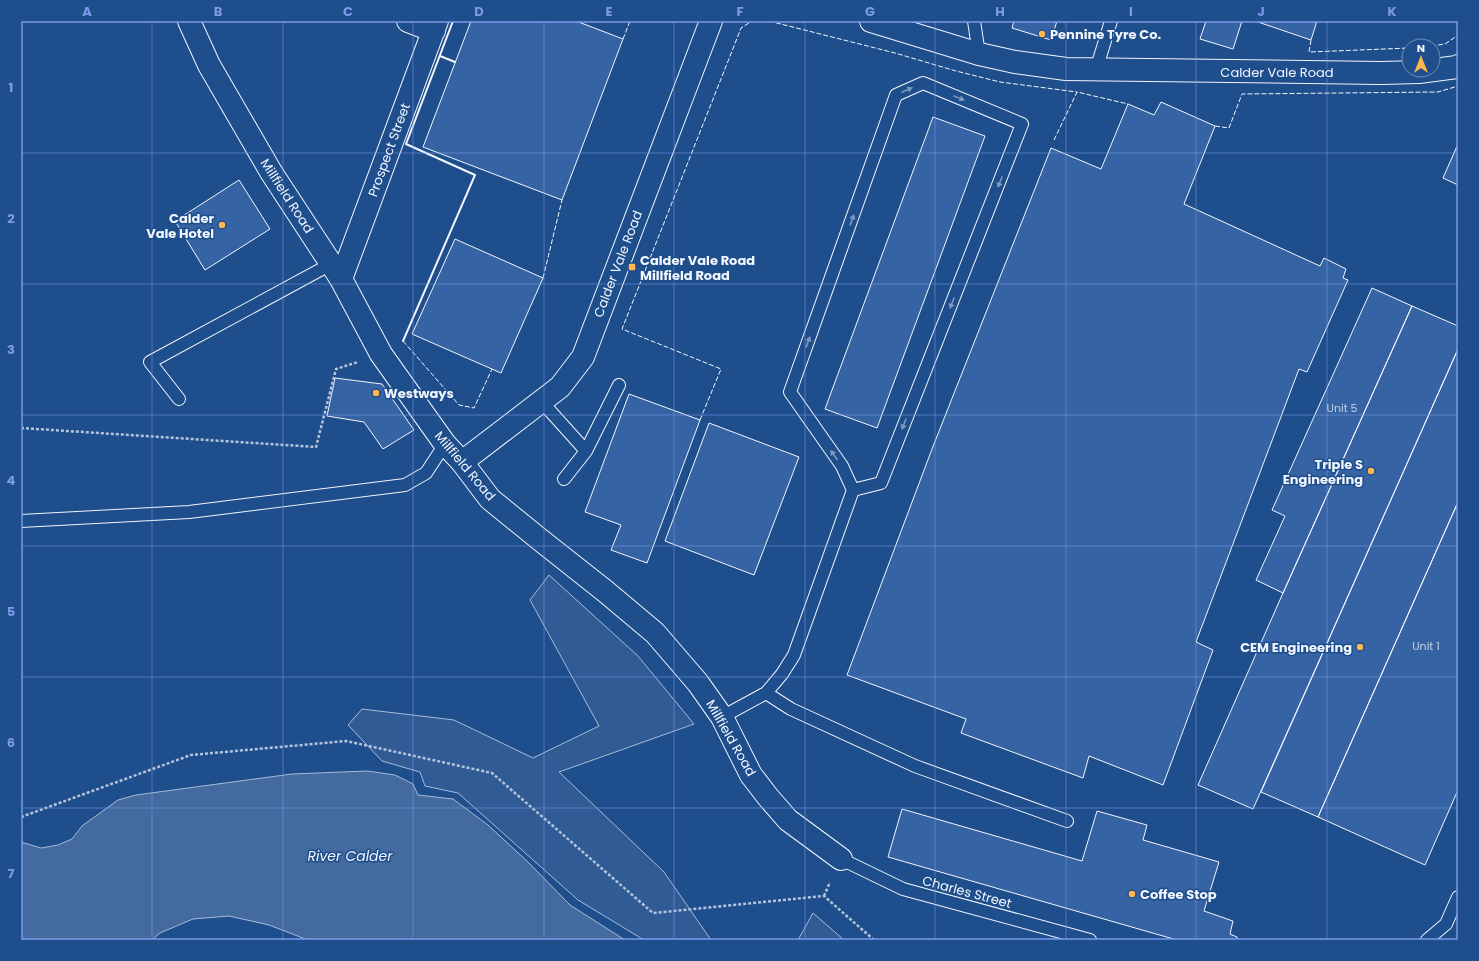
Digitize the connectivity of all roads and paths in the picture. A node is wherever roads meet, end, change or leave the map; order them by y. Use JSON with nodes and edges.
{"nodes":[{"id":1,"x":189,"y":21,"type":"edge"},
{"id":2,"x":408,"y":21,"type":"edge"},
{"id":3,"x":712,"y":21,"type":"edge"},
{"id":4,"x":871,"y":21,"type":"edge"},
{"id":5,"x":974,"y":21,"type":"edge"},
{"id":6,"x":1111,"y":21,"type":"edge"},
{"id":7,"x":436,"y":26,"type":"edge"},
{"id":8,"x":979,"y":54,"type":"junction"},
{"id":9,"x":1458,"y":66,"type":"edge"},
{"id":10,"x":1096,"y":70,"type":"junction"},
{"id":11,"x":336,"y":272,"type":"junction"},
{"id":12,"x":381,"y":354,"type":"junction"},
{"id":13,"x":619,"y":385,"type":"dead end"},
{"id":14,"x":179,"y":399,"type":"dead end"},
{"id":15,"x":542,"y":402,"type":"junction"},
{"id":16,"x":21,"y":428,"type":"edge"},
{"id":17,"x":445,"y":444,"type":"junction"},
{"id":18,"x":586,"y":451,"type":"junction"},
{"id":19,"x":462,"y":462,"type":"junction"},
{"id":20,"x":564,"y":479,"type":"dead end"},
{"id":21,"x":853,"y":490,"type":"junction"},
{"id":22,"x":21,"y":521,"type":"edge"},
{"id":23,"x":766,"y":693,"type":"junction"},
{"id":24,"x":722,"y":717,"type":"junction"},
{"id":25,"x":21,"y":817,"type":"edge"},
{"id":26,"x":1067,"y":821,"type":"dead end"},
{"id":27,"x":841,"y":858,"type":"joint"},
{"id":28,"x":1458,"y":897,"type":"edge"},
{"id":29,"x":874,"y":940,"type":"edge"},
{"id":30,"x":1090,"y":940,"type":"edge"},
{"id":31,"x":1427,"y":940,"type":"edge"}],
"edges":[{"from":1,"to":11,"type":"street","name":"Millfield Road"},
{"from":2,"to":7,"type":"street"},
{"from":3,"to":15,"type":"street","name":"Calder Vale Road"},
{"from":4,"to":8,"type":"street","name":"Calder Vale Road"},
{"from":5,"to":8,"type":"lane"},
{"from":6,"to":10,"type":"lane"},
{"from":7,"to":11,"type":"street","name":"Prospect Street"},
{"from":8,"to":10,"type":"street","name":"Calder Vale Road"},
{"from":9,"to":10,"type":"street","name":"Calder Vale Road"},
{"from":11,"to":12,"type":"street","name":"Millfield Road"},
{"from":11,"to":14,"type":"lane"},
{"from":12,"to":16,"type":"path"},
{"from":12,"to":17,"type":"street","name":"Millfield Road"},
{"from":13,"to":18,"type":"lane"},
{"from":15,"to":18,"type":"lane"},
{"from":15,"to":19,"type":"street","name":"Calder Vale Road"},
{"from":17,"to":19,"type":"street","name":"Millfield Road"},
{"from":17,"to":22,"type":"lane"},
{"from":18,"to":20,"type":"lane"},
{"from":19,"to":24,"type":"street","name":"Millfield Road"},
{"from":21,"to":21,"type":"lane","one_way":true},
{"from":21,"to":23,"type":"lane"},
{"from":23,"to":24,"type":"lane"},
{"from":23,"to":26,"type":"lane"},
{"from":24,"to":27,"type":"street","name":"Millfield Road"},
{"from":25,"to":29,"type":"path"},
{"from":27,"to":30,"type":"lane","name":"Charles Street"},
{"from":28,"to":31,"type":"lane"}]}
